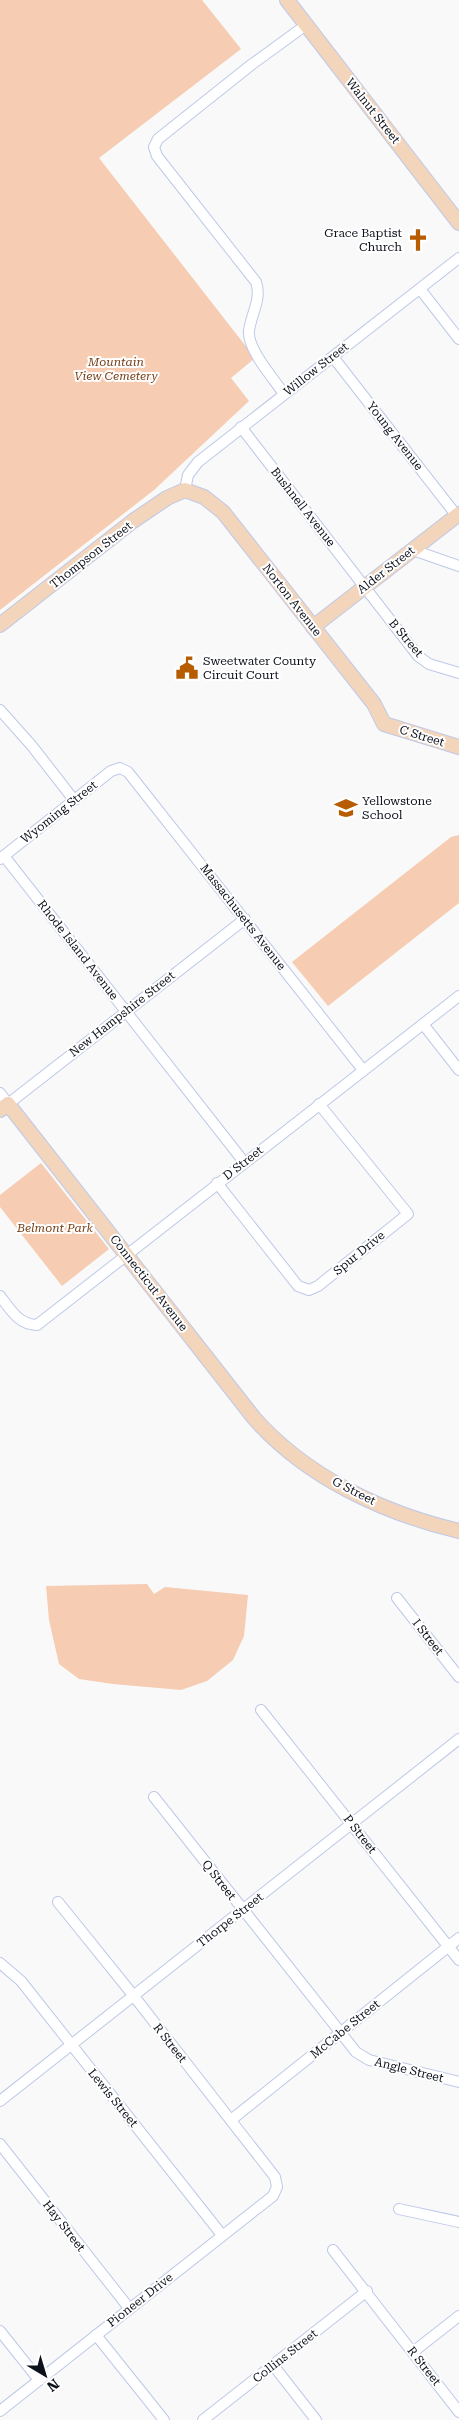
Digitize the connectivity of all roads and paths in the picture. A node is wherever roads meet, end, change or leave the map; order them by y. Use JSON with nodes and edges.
{"nodes":[{"id":1,"x":287,"y":0,"type":"edge"},
{"id":2,"x":306,"y":25,"type":"junction"},
{"id":3,"x":459,"y":223,"type":"edge"},
{"id":4,"x":459,"y":258,"type":"edge"},
{"id":5,"x":420,"y":288,"type":"junction"},
{"id":6,"x":459,"y":339,"type":"edge"},
{"id":7,"x":333,"y":357,"type":"junction"},
{"id":8,"x":284,"y":394,"type":"junction"},
{"id":9,"x":242,"y":427,"type":"junction"},
{"id":10,"x":185,"y":490,"type":"junction"},
{"id":11,"x":458,"y":515,"type":"edge"},
{"id":12,"x":413,"y":550,"type":"junction"},
{"id":13,"x":459,"y":566,"type":"edge"},
{"id":14,"x":365,"y":587,"type":"junction"},
{"id":15,"x":0,"y":625,"type":"edge"},
{"id":16,"x":313,"y":626,"type":"junction"},
{"id":17,"x":459,"y":673,"type":"edge"},
{"id":18,"x":0,"y":710,"type":"edge"},
{"id":19,"x":384,"y":724,"type":"joint"},
{"id":20,"x":459,"y":747,"type":"edge"},
{"id":21,"x":120,"y":768,"type":"joint"},
{"id":22,"x":74,"y":800,"type":"junction"},
{"id":23,"x":2,"y":858,"type":"edge"},
{"id":24,"x":245,"y":919,"type":"junction"},
{"id":25,"x":459,"y":996,"type":"edge"},
{"id":26,"x":127,"y":1012,"type":"junction"},
{"id":27,"x":423,"y":1024,"type":"junction"},
{"id":28,"x":363,"y":1070,"type":"junction"},
{"id":29,"x":459,"y":1070,"type":"edge"},
{"id":30,"x":3,"y":1102,"type":"edge"},
{"id":31,"x":319,"y":1104,"type":"junction"},
{"id":32,"x":244,"y":1162,"type":"junction"},
{"id":33,"x":217,"y":1183,"type":"junction"},
{"id":34,"x":126,"y":1254,"type":"junction"},
{"id":35,"x":0,"y":1296,"type":"edge"},
{"id":36,"x":262,"y":1426,"type":"joint"},
{"id":37,"x":459,"y":1531,"type":"edge"},
{"id":38,"x":397,"y":1598,"type":"dead end"},
{"id":39,"x":459,"y":1676,"type":"edge"},
{"id":40,"x":261,"y":1710,"type":"dead end"},
{"id":41,"x":459,"y":1739,"type":"edge"},
{"id":42,"x":154,"y":1797,"type":"dead end"},
{"id":43,"x":352,"y":1824,"type":"junction"},
{"id":44,"x":58,"y":1902,"type":"dead end"},
{"id":45,"x":243,"y":1910,"type":"junction"},
{"id":46,"x":459,"y":1938,"type":"edge"},
{"id":47,"x":448,"y":1946,"type":"junction"},
{"id":48,"x":459,"y":1960,"type":"edge"},
{"id":49,"x":0,"y":1963,"type":"edge"},
{"id":50,"x":134,"y":1995,"type":"junction"},
{"id":51,"x":340,"y":2032,"type":"junction"},
{"id":52,"x":70,"y":2045,"type":"junction"},
{"id":53,"x":459,"y":2082,"type":"edge"},
{"id":54,"x":0,"y":2101,"type":"edge"},
{"id":55,"x":231,"y":2120,"type":"junction"},
{"id":56,"x":0,"y":2144,"type":"edge"},
{"id":57,"x":277,"y":2187,"type":"joint"},
{"id":58,"x":399,"y":2209,"type":"dead end"},
{"id":59,"x":459,"y":2222,"type":"edge"},
{"id":60,"x":222,"y":2236,"type":"junction"},
{"id":61,"x":333,"y":2250,"type":"dead end"},
{"id":62,"x":367,"y":2291,"type":"junction"},
{"id":63,"x":129,"y":2308,"type":"junction"},
{"id":64,"x":459,"y":2316,"type":"edge"},
{"id":65,"x":0,"y":2331,"type":"edge"},
{"id":66,"x":96,"y":2335,"type":"junction"},
{"id":67,"x":412,"y":2352,"type":"junction"},
{"id":68,"x":273,"y":2365,"type":"junction"},
{"id":69,"x":39,"y":2380,"type":"junction"},
{"id":70,"x":0,"y":2410,"type":"edge"},
{"id":71,"x":459,"y":2412,"type":"edge"},
{"id":72,"x":164,"y":2420,"type":"edge"},
{"id":73,"x":203,"y":2420,"type":"edge"},
{"id":74,"x":316,"y":2420,"type":"edge"}],
"edges":[{"from":1,"to":2,"type":"street","name":"Walnut Street"},
{"from":2,"to":3,"type":"street","name":"Walnut Street"},
{"from":2,"to":8,"type":"street"},
{"from":4,"to":5,"type":"street","name":"Willow Street"},
{"from":5,"to":6,"type":"street"},
{"from":5,"to":7,"type":"street","name":"Willow Street"},
{"from":7,"to":8,"type":"street","name":"Willow Street"},
{"from":7,"to":11,"type":"street","name":"Young Avenue"},
{"from":8,"to":9,"type":"street","name":"Willow Street"},
{"from":9,"to":10,"type":"street","name":"Willow Street"},
{"from":9,"to":14,"type":"street","name":"Bushnell Avenue"},
{"from":10,"to":15,"type":"street","name":"Thompson Street"},
{"from":10,"to":16,"type":"street","name":"Norton Avenue"},
{"from":11,"to":12,"type":"street","name":"Alder Street"},
{"from":12,"to":13,"type":"street"},
{"from":12,"to":14,"type":"street","name":"Alder Street"},
{"from":14,"to":16,"type":"street","name":"Alder Street"},
{"from":14,"to":17,"type":"street","name":"B Street"},
{"from":16,"to":19,"type":"street","name":"Norton Avenue"},
{"from":18,"to":22,"type":"street"},
{"from":19,"to":20,"type":"street","name":"C Street"},
{"from":21,"to":22,"type":"street","name":"Wyoming Street"},
{"from":21,"to":24,"type":"street","name":"Massachusetts Avenue"},
{"from":22,"to":23,"type":"street","name":"Wyoming Street"},
{"from":23,"to":26,"type":"street","name":"Rhode Island Avenue"},
{"from":24,"to":26,"type":"street","name":"New Hampshire Street"},
{"from":24,"to":28,"type":"street","name":"Massachusetts Avenue"},
{"from":25,"to":27,"type":"street","name":"D Street"},
{"from":26,"to":30,"type":"street","name":"New Hampshire Street"},
{"from":26,"to":32,"type":"street","name":"Rhode Island Avenue"},
{"from":27,"to":28,"type":"street","name":"D Street"},
{"from":27,"to":29,"type":"street"},
{"from":28,"to":31,"type":"street","name":"D Street"},
{"from":30,"to":34,"type":"street","name":"Connecticut Avenue"},
{"from":31,"to":32,"type":"street","name":"D Street"},
{"from":31,"to":33,"type":"street","name":"Spur Drive"},
{"from":32,"to":33,"type":"street","name":"D Street"},
{"from":33,"to":34,"type":"street","name":"D Street"},
{"from":34,"to":35,"type":"street","name":"D Street"},
{"from":34,"to":36,"type":"street","name":"Connecticut Avenue"},
{"from":36,"to":37,"type":"street","name":"G Street"},
{"from":38,"to":39,"type":"street","name":"I Street"},
{"from":40,"to":43,"type":"street","name":"P Street"},
{"from":41,"to":43,"type":"street","name":"Thorpe Street"},
{"from":42,"to":45,"type":"street","name":"Q Street"},
{"from":43,"to":45,"type":"street","name":"Thorpe Street"},
{"from":43,"to":47,"type":"street","name":"P Street"},
{"from":44,"to":50,"type":"street","name":"R Street"},
{"from":45,"to":50,"type":"street","name":"Thorpe Street"},
{"from":45,"to":51,"type":"street","name":"Q Street"},
{"from":46,"to":47,"type":"street","name":"McCabe Street"},
{"from":47,"to":48,"type":"street","name":"P Street"},
{"from":47,"to":51,"type":"street","name":"McCabe Street"},
{"from":49,"to":52,"type":"street","name":"Lewis Street"},
{"from":50,"to":52,"type":"street","name":"Thorpe Street"},
{"from":50,"to":55,"type":"street","name":"R Street"},
{"from":51,"to":53,"type":"street","name":"Angle Street"},
{"from":51,"to":55,"type":"street","name":"McCabe Street"},
{"from":52,"to":54,"type":"street","name":"Thorpe Street"},
{"from":52,"to":60,"type":"street","name":"Lewis Street"},
{"from":55,"to":57,"type":"street","name":"R Street"},
{"from":56,"to":63,"type":"street","name":"Hay Street"},
{"from":57,"to":60,"type":"street","name":"Pioneer Drive"},
{"from":58,"to":59,"type":"street"},
{"from":60,"to":63,"type":"street","name":"Pioneer Drive"},
{"from":61,"to":62,"type":"street","name":"R Street"},
{"from":62,"to":67,"type":"street","name":"R Street"},
{"from":62,"to":68,"type":"street","name":"Collins Street"},
{"from":63,"to":66,"type":"street","name":"Pioneer Drive"},
{"from":64,"to":67,"type":"street"},
{"from":65,"to":69,"type":"street"},
{"from":66,"to":69,"type":"street","name":"Pioneer Drive"},
{"from":66,"to":72,"type":"street"},
{"from":67,"to":71,"type":"street","name":"R Street"},
{"from":68,"to":73,"type":"street","name":"Collins Street"},
{"from":68,"to":74,"type":"street"},
{"from":69,"to":70,"type":"street","name":"Pioneer Drive"}]}
